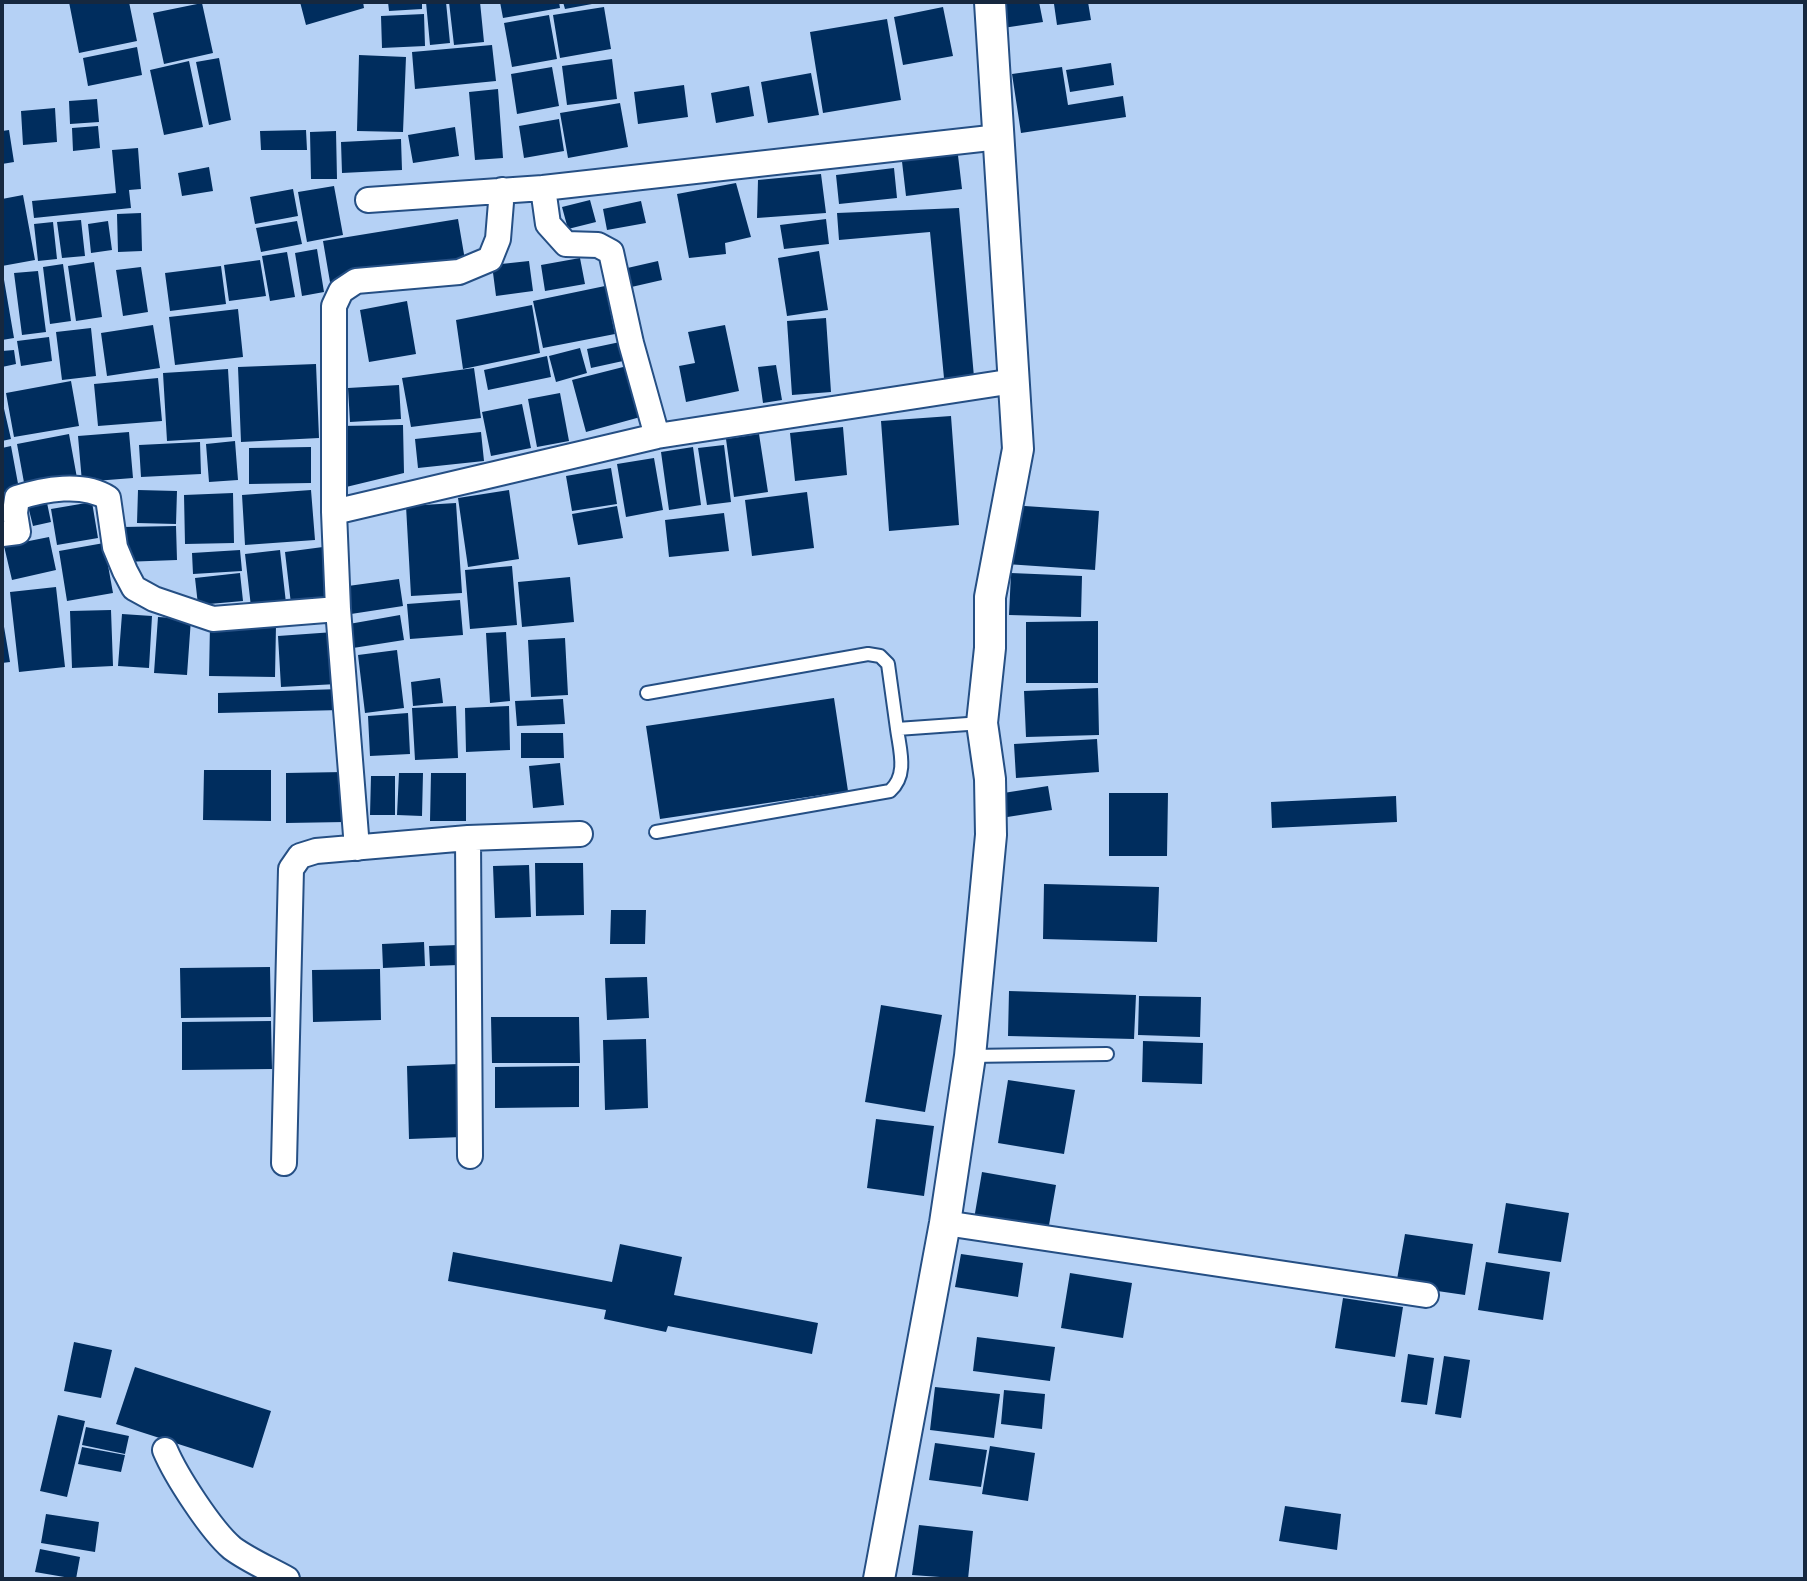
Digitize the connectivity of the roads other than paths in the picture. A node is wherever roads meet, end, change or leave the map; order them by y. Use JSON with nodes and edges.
{"nodes":[{"id":1,"x":990,"y":2,"type":"edge"},
{"id":2,"x":999,"y":137,"type":"junction"},
{"id":3,"x":543,"y":188,"type":"junction"},
{"id":4,"x":502,"y":190,"type":"junction"},
{"id":5,"x":368,"y":200,"type":"dead end"},
{"id":6,"x":1014,"y":381,"type":"junction"},
{"id":7,"x":657,"y":436,"type":"junction"},
{"id":8,"x":334,"y":512,"type":"junction"},
{"id":9,"x":2,"y":534,"type":"edge"},
{"id":10,"x":338,"y":609,"type":"junction"},
{"id":11,"x":647,"y":693,"type":"dead end"},
{"id":12,"x":982,"y":723,"type":"junction"},
{"id":13,"x":897,"y":729,"type":"junction"},
{"id":14,"x":656,"y":832,"type":"dead end"},
{"id":15,"x":580,"y":834,"type":"dead end"},
{"id":16,"x":468,"y":838,"type":"junction"},
{"id":17,"x":357,"y":848,"type":"junction"},
{"id":18,"x":1107,"y":1054,"type":"dead end"},
{"id":19,"x":970,"y":1056,"type":"junction"},
{"id":20,"x":470,"y":1156,"type":"dead end"},
{"id":21,"x":284,"y":1163,"type":"dead end"},
{"id":22,"x":945,"y":1223,"type":"junction"},
{"id":23,"x":1426,"y":1295,"type":"dead end"},
{"id":24,"x":165,"y":1450,"type":"dead end"},
{"id":25,"x":287,"y":1579,"type":"edge"},
{"id":26,"x":879,"y":1579,"type":"edge"}],
"edges":[{"from":1,"to":2,"type":"street"},
{"from":2,"to":3,"type":"street"},
{"from":2,"to":6,"type":"street"},
{"from":3,"to":4,"type":"street"},
{"from":3,"to":7,"type":"street"},
{"from":4,"to":5,"type":"street"},
{"from":4,"to":8,"type":"street"},
{"from":6,"to":7,"type":"street"},
{"from":6,"to":12,"type":"street"},
{"from":7,"to":8,"type":"street"},
{"from":8,"to":10,"type":"street"},
{"from":9,"to":10,"type":"street"},
{"from":10,"to":17,"type":"street"},
{"from":11,"to":13,"type":"lane"},
{"from":12,"to":13,"type":"lane"},
{"from":12,"to":19,"type":"street"},
{"from":13,"to":14,"type":"lane"},
{"from":15,"to":16,"type":"street"},
{"from":16,"to":17,"type":"street"},
{"from":16,"to":20,"type":"street"},
{"from":17,"to":21,"type":"street"},
{"from":18,"to":19,"type":"lane"},
{"from":19,"to":22,"type":"street"},
{"from":22,"to":23,"type":"street"},
{"from":22,"to":26,"type":"street"},
{"from":24,"to":25,"type":"street"}]}
